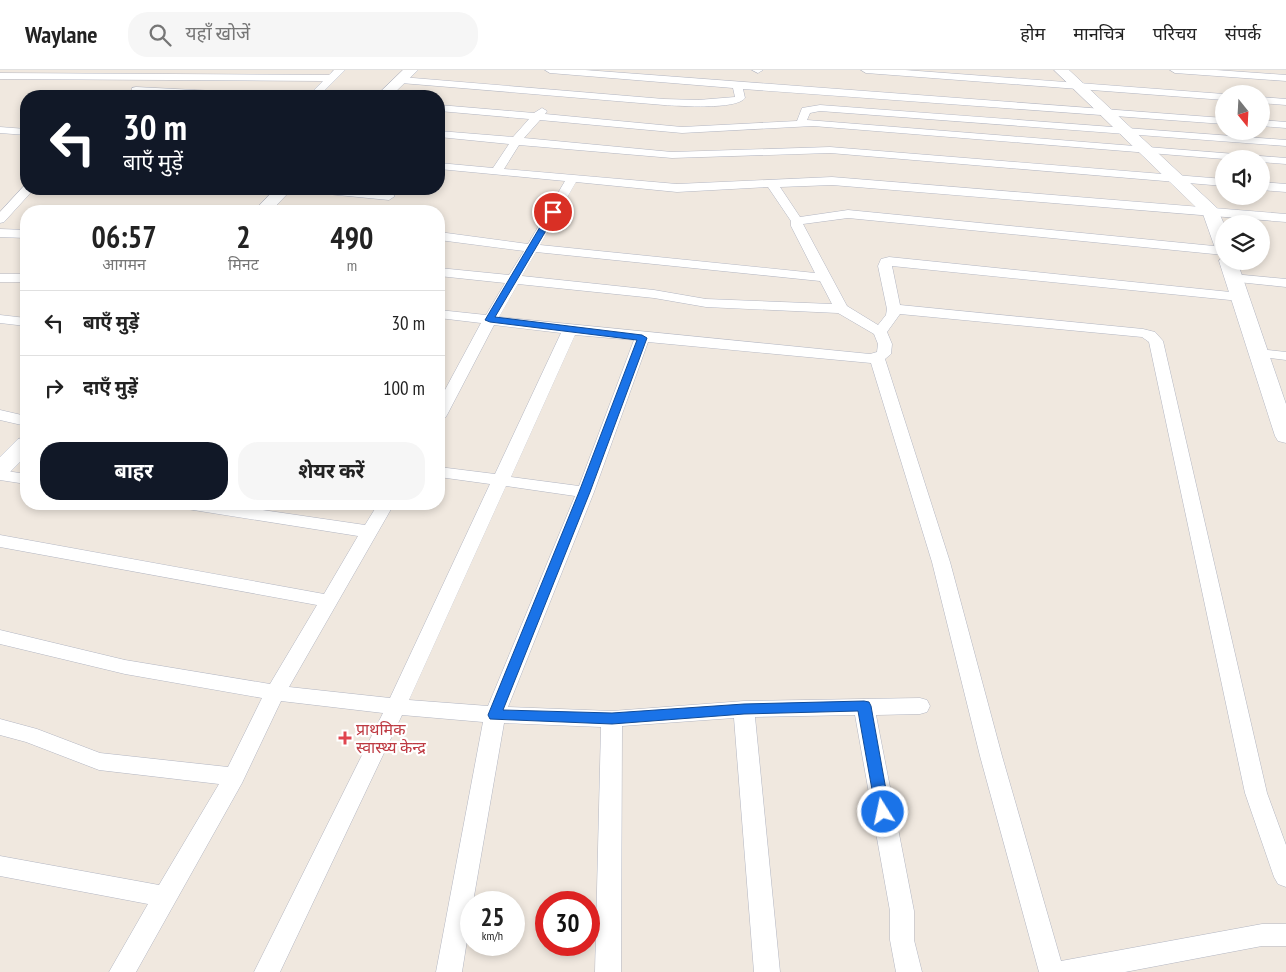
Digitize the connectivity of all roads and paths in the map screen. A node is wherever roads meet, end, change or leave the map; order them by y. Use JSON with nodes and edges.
{"nodes":[{"id":1,"x":164,"y":70,"type":"edge"},
{"id":2,"x":340,"y":70,"type":"edge"},
{"id":3,"x":550,"y":70,"type":"edge"},
{"id":4,"x":866,"y":70,"type":"edge"},
{"id":5,"x":1061,"y":70,"type":"edge"},
{"id":6,"x":1175,"y":70,"type":"edge"},
{"id":7,"x":406,"y":75,"type":"edge"},
{"id":8,"x":0,"y":76,"type":"edge"},
{"id":9,"x":1285,"y":76,"type":"edge"},
{"id":10,"x":154,"y":78,"type":"junction"},
{"id":11,"x":330,"y":78,"type":"junction"},
{"id":12,"x":565,"y":80,"type":"edge"},
{"id":13,"x":737,"y":85,"type":"junction"},
{"id":14,"x":1078,"y":86,"type":"junction"},
{"id":15,"x":136,"y":90,"type":"edge"},
{"id":16,"x":319,"y":90,"type":"edge"},
{"id":17,"x":390,"y":90,"type":"edge"},
{"id":18,"x":1215,"y":96,"type":"edge"},
{"id":19,"x":1270,"y":101,"type":"edge"},
{"id":20,"x":1286,"y":102,"type":"edge"},
{"id":21,"x":445,"y":109,"type":"edge"},
{"id":22,"x":1105,"y":112,"type":"junction"},
{"id":23,"x":538,"y":117,"type":"junction"},
{"id":24,"x":1215,"y":120,"type":"edge"},
{"id":25,"x":801,"y":123,"type":"junction"},
{"id":26,"x":1270,"y":124,"type":"edge"},
{"id":27,"x":1286,"y":125,"type":"edge"},
{"id":28,"x":0,"y":130,"type":"edge"},
{"id":29,"x":1125,"y":130,"type":"junction"},
{"id":30,"x":20,"y":132,"type":"edge"},
{"id":31,"x":445,"y":135,"type":"edge"},
{"id":32,"x":516,"y":141,"type":"junction"},
{"id":33,"x":1286,"y":143,"type":"edge"},
{"id":34,"x":1145,"y":149,"type":"junction"},
{"id":35,"x":1286,"y":161,"type":"edge"},
{"id":36,"x":445,"y":167,"type":"edge"},
{"id":37,"x":496,"y":172,"type":"junction"},
{"id":38,"x":572,"y":179,"type":"junction"},
{"id":39,"x":1176,"y":179,"type":"junction"},
{"id":40,"x":1215,"y":182,"type":"edge"},
{"id":41,"x":771,"y":184,"type":"junction"},
{"id":42,"x":1270,"y":187,"type":"edge"},
{"id":43,"x":1286,"y":188,"type":"edge"},
{"id":44,"x":22,"y":195,"type":"edge"},
{"id":45,"x":278,"y":195,"type":"edge"},
{"id":46,"x":379,"y":195,"type":"edge"},
{"id":47,"x":389,"y":196,"type":"dead end"},
{"id":48,"x":0,"y":204,"type":"edge"},
{"id":49,"x":13,"y":204,"type":"junction"},
{"id":50,"x":268,"y":205,"type":"edge"},
{"id":51,"x":1211,"y":212,"type":"junction"},
{"id":52,"x":1286,"y":218,"type":"edge"},
{"id":53,"x":0,"y":219,"type":"edge"},
{"id":54,"x":797,"y":221,"type":"junction"},
{"id":55,"x":1215,"y":223,"type":"edge"},
{"id":56,"x":0,"y":233,"type":"edge"},
{"id":57,"x":20,"y":234,"type":"edge"},
{"id":58,"x":445,"y":237,"type":"edge"},
{"id":59,"x":533,"y":248,"type":"junction"},
{"id":60,"x":1215,"y":248,"type":"edge"},
{"id":61,"x":1230,"y":270,"type":"edge"},
{"id":62,"x":445,"y":273,"type":"edge"},
{"id":63,"x":0,"y":278,"type":"edge"},
{"id":64,"x":20,"y":278,"type":"edge"},
{"id":65,"x":825,"y":278,"type":"junction"},
{"id":66,"x":514,"y":280,"type":"junction"},
{"id":67,"x":1286,"y":283,"type":"edge"},
{"id":68,"x":1240,"y":297,"type":"junction"},
{"id":69,"x":842,"y":309,"type":"junction"},
{"id":70,"x":894,"y":309,"type":"junction"},
{"id":71,"x":445,"y":315,"type":"edge"},
{"id":72,"x":0,"y":319,"type":"edge"},
{"id":73,"x":490,"y":320,"type":"junction"},
{"id":74,"x":20,"y":321,"type":"edge"},
{"id":75,"x":570,"y":330,"type":"junction"},
{"id":76,"x":880,"y":332,"type":"junction"},
{"id":77,"x":642,"y":338,"type":"junction"},
{"id":78,"x":1259,"y":353,"type":"junction"},
{"id":79,"x":1286,"y":356,"type":"edge"},
{"id":80,"x":877,"y":358,"type":"junction"},
{"id":81,"x":445,"y":403,"type":"edge"},
{"id":82,"x":0,"y":414,"type":"edge"},
{"id":83,"x":20,"y":419,"type":"edge"},
{"id":84,"x":1286,"y":436,"type":"edge"},
{"id":85,"x":20,"y":450,"type":"edge"},
{"id":86,"x":0,"y":469,"type":"edge"},
{"id":87,"x":445,"y":473,"type":"edge"},
{"id":88,"x":0,"y":475,"type":"edge"},
{"id":89,"x":20,"y":478,"type":"edge"},
{"id":90,"x":499,"y":481,"type":"junction"},
{"id":91,"x":585,"y":492,"type":"junction"},
{"id":92,"x":226,"y":510,"type":"edge"},
{"id":93,"x":383,"y":510,"type":"edge"},
{"id":94,"x":370,"y":532,"type":"junction"},
{"id":95,"x":0,"y":541,"type":"edge"},
{"id":96,"x":329,"y":601,"type":"junction"},
{"id":97,"x":0,"y":637,"type":"edge"},
{"id":98,"x":275,"y":693,"type":"junction"},
{"id":99,"x":864,"y":706,"type":"junction"},
{"id":100,"x":920,"y":706,"type":"dead end"},
{"id":101,"x":396,"y":707,"type":"junction"},
{"id":102,"x":744,"y":709,"type":"junction"},
{"id":103,"x":494,"y":715,"type":"junction"},
{"id":104,"x":612,"y":718,"type":"junction"},
{"id":105,"x":0,"y":727,"type":"edge"},
{"id":106,"x":234,"y":777,"type":"junction"},
{"id":107,"x":0,"y":866,"type":"edge"},
{"id":108,"x":1286,"y":877,"type":"edge"},
{"id":109,"x":166,"y":897,"type":"junction"},
{"id":110,"x":1286,"y":935,"type":"edge"},
{"id":111,"x":122,"y":972,"type":"edge"},
{"id":112,"x":266,"y":972,"type":"edge"},
{"id":113,"x":449,"y":972,"type":"edge"},
{"id":114,"x":608,"y":972,"type":"edge"},
{"id":115,"x":767,"y":972,"type":"edge"},
{"id":116,"x":909,"y":972,"type":"edge"},
{"id":117,"x":1052,"y":972,"type":"edge"},
{"id":118,"x":1063,"y":972,"type":"edge"}],
"edges":[{"from":1,"to":10,"type":"street"},
{"from":2,"to":11,"type":"street"},
{"from":3,"to":12,"type":"street"},
{"from":4,"to":14,"type":"street"},
{"from":5,"to":14,"type":"street"},
{"from":6,"to":9,"type":"street"},
{"from":7,"to":12,"type":"street"},
{"from":7,"to":17,"type":"street"},
{"from":8,"to":10,"type":"street"},
{"from":10,"to":11,"type":"street"},
{"from":10,"to":15,"type":"street"},
{"from":11,"to":16,"type":"street"},
{"from":12,"to":13,"type":"street"},
{"from":12,"to":13,"type":"street"},
{"from":12,"to":23,"type":"street"},
{"from":13,"to":22,"type":"street"},
{"from":14,"to":18,"type":"street"},
{"from":14,"to":22,"type":"street"},
{"from":19,"to":20,"type":"street"},
{"from":21,"to":23,"type":"street"},
{"from":22,"to":24,"type":"street"},
{"from":22,"to":29,"type":"street"},
{"from":23,"to":25,"type":"street"},
{"from":23,"to":32,"type":"street"},
{"from":25,"to":29,"type":"street"},
{"from":25,"to":34,"type":"street"},
{"from":26,"to":27,"type":"street"},
{"from":28,"to":30,"type":"street"},
{"from":29,"to":33,"type":"street"},
{"from":29,"to":34,"type":"street"},
{"from":31,"to":32,"type":"street"},
{"from":32,"to":37,"type":"street"},
{"from":32,"to":39,"type":"street"},
{"from":34,"to":35,"type":"street"},
{"from":34,"to":39,"type":"street"},
{"from":36,"to":37,"type":"street"},
{"from":37,"to":38,"type":"street"},
{"from":38,"to":41,"type":"street"},
{"from":38,"to":59,"type":"street"},
{"from":39,"to":40,"type":"street"},
{"from":39,"to":51,"type":"street"},
{"from":41,"to":51,"type":"street"},
{"from":41,"to":54,"type":"street"},
{"from":42,"to":43,"type":"street"},
{"from":44,"to":49,"type":"street"},
{"from":45,"to":50,"type":"street"},
{"from":46,"to":47,"type":"street"},
{"from":48,"to":49,"type":"street"},
{"from":49,"to":53,"type":"street"},
{"from":51,"to":52,"type":"street"},
{"from":51,"to":55,"type":"street"},
{"from":54,"to":60,"type":"street"},
{"from":54,"to":65,"type":"street"},
{"from":56,"to":57,"type":"street"},
{"from":58,"to":59,"type":"street"},
{"from":59,"to":65,"type":"street"},
{"from":59,"to":66,"type":"street"},
{"from":61,"to":67,"type":"street"},
{"from":61,"to":68,"type":"street"},
{"from":62,"to":66,"type":"street"},
{"from":63,"to":64,"type":"street"},
{"from":65,"to":69,"type":"street"},
{"from":66,"to":69,"type":"street"},
{"from":66,"to":73,"type":"street"},
{"from":68,"to":70,"type":"street"},
{"from":68,"to":78,"type":"street"},
{"from":69,"to":76,"type":"street"},
{"from":70,"to":76,"type":"street"},
{"from":70,"to":108,"type":"street"},
{"from":71,"to":73,"type":"street"},
{"from":72,"to":74,"type":"street"},
{"from":73,"to":75,"type":"street"},
{"from":73,"to":81,"type":"street"},
{"from":75,"to":77,"type":"street"},
{"from":75,"to":90,"type":"street"},
{"from":76,"to":80,"type":"street"},
{"from":77,"to":80,"type":"street"},
{"from":77,"to":91,"type":"street"},
{"from":78,"to":79,"type":"street"},
{"from":78,"to":84,"type":"street"},
{"from":80,"to":117,"type":"street"},
{"from":82,"to":83,"type":"street"},
{"from":85,"to":86,"type":"street"},
{"from":87,"to":90,"type":"street"},
{"from":88,"to":89,"type":"street"},
{"from":90,"to":91,"type":"street"},
{"from":90,"to":101,"type":"street"},
{"from":91,"to":103,"type":"street"},
{"from":92,"to":94,"type":"street"},
{"from":93,"to":94,"type":"street"},
{"from":94,"to":96,"type":"street"},
{"from":95,"to":96,"type":"street"},
{"from":96,"to":98,"type":"street"},
{"from":97,"to":98,"type":"street"},
{"from":98,"to":101,"type":"street"},
{"from":98,"to":106,"type":"street"},
{"from":99,"to":100,"type":"street"},
{"from":99,"to":102,"type":"street"},
{"from":99,"to":116,"type":"street"},
{"from":101,"to":103,"type":"street"},
{"from":101,"to":112,"type":"street"},
{"from":102,"to":104,"type":"street"},
{"from":102,"to":115,"type":"street"},
{"from":103,"to":104,"type":"street"},
{"from":103,"to":113,"type":"street"},
{"from":104,"to":114,"type":"street"},
{"from":105,"to":106,"type":"street"},
{"from":106,"to":109,"type":"street"},
{"from":107,"to":109,"type":"street"},
{"from":109,"to":111,"type":"street"},
{"from":110,"to":118,"type":"street"}]}
